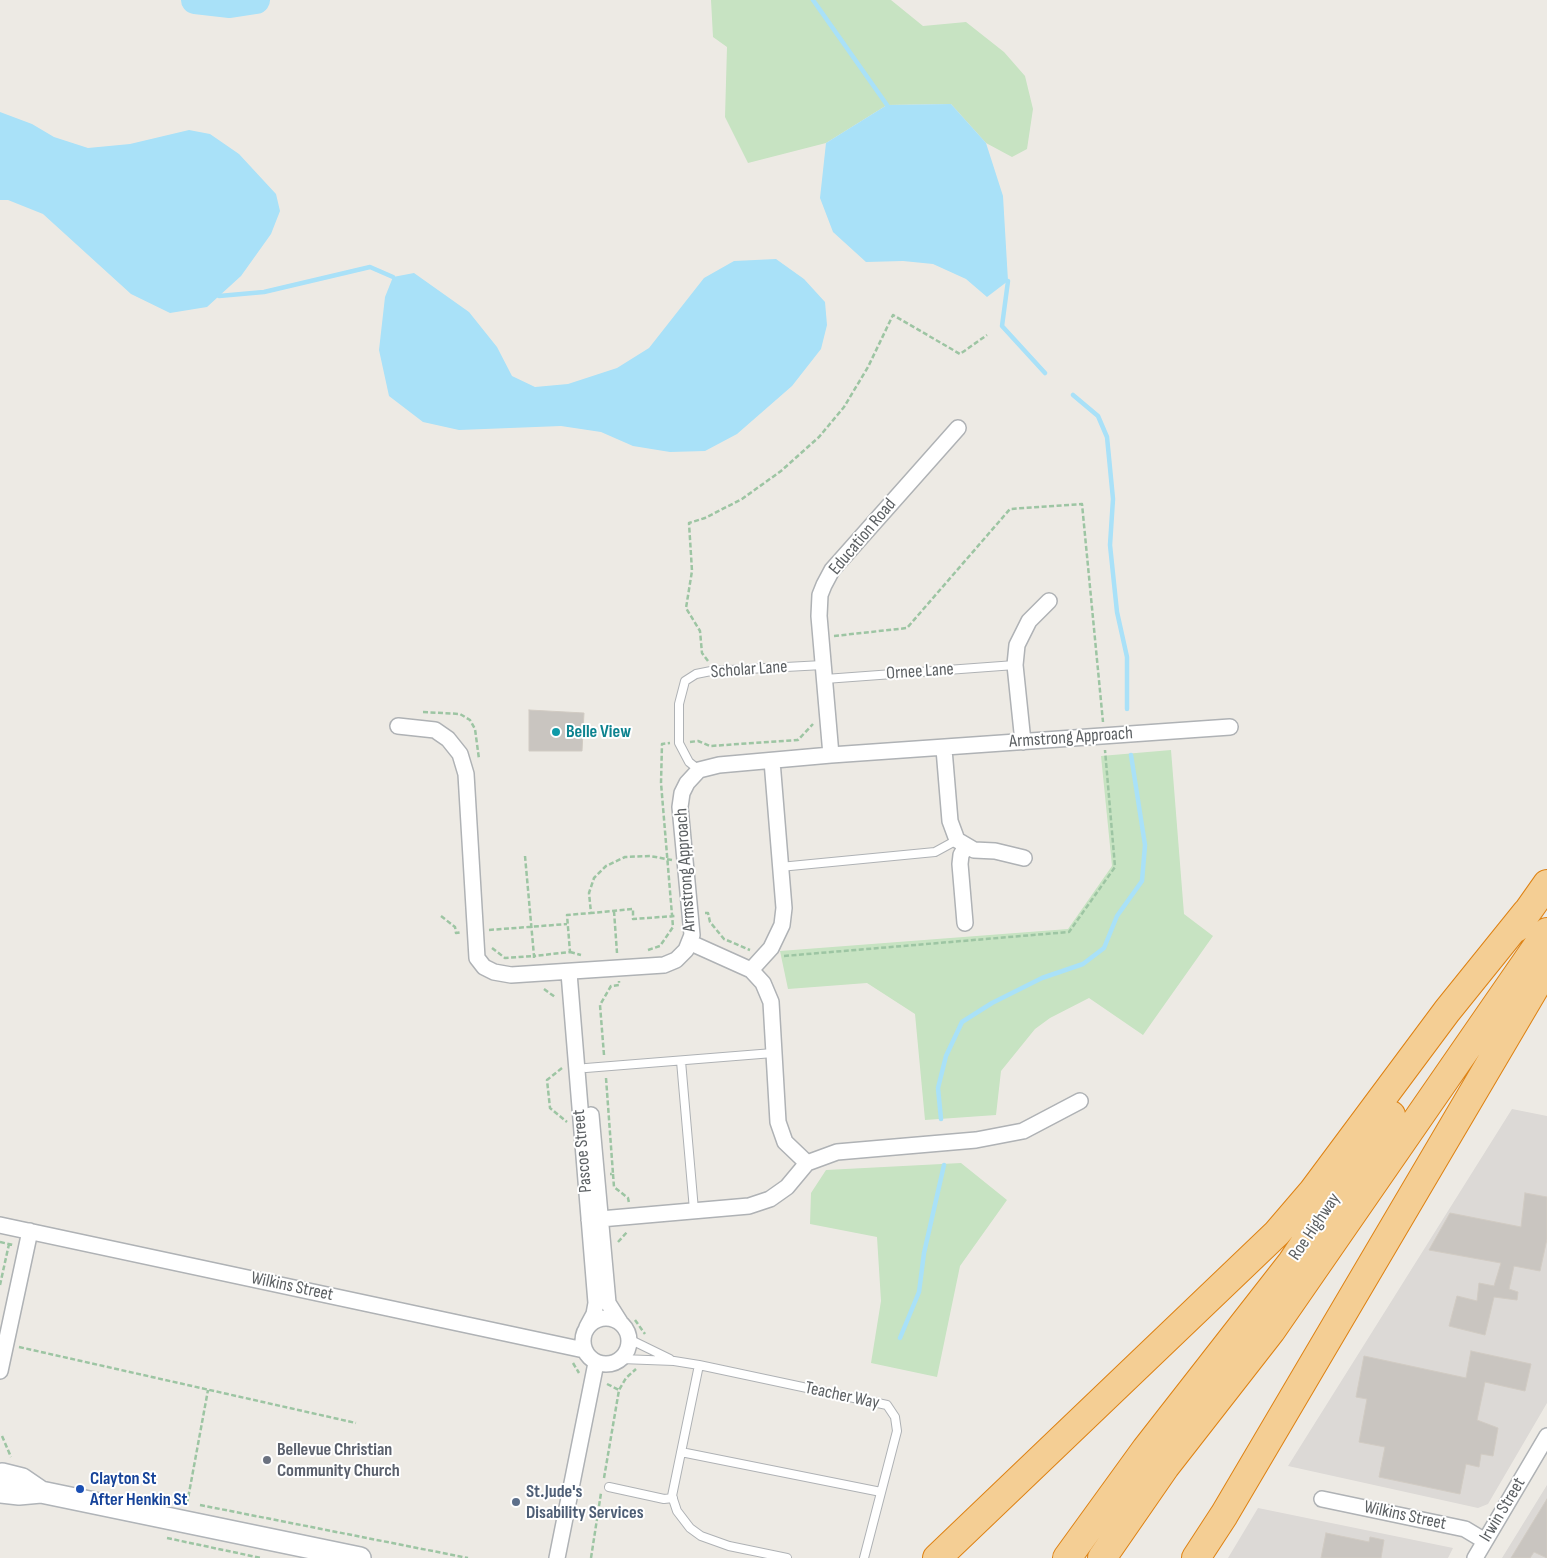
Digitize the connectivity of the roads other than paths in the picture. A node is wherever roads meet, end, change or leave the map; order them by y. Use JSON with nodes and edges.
{"nodes":[{"id":1,"x":958,"y":428,"type":"dead end"},
{"id":2,"x":1049,"y":601,"type":"dead end"},
{"id":3,"x":1016,"y":664,"type":"junction"},
{"id":4,"x":824,"y":672,"type":"junction"},
{"id":5,"x":398,"y":726,"type":"dead end"},
{"id":6,"x":1230,"y":727,"type":"dead end"},
{"id":7,"x":1023,"y":742,"type":"junction"},
{"id":8,"x":944,"y":749,"type":"junction"},
{"id":9,"x":831,"y":755,"type":"junction"},
{"id":10,"x":772,"y":760,"type":"junction"},
{"id":11,"x":699,"y":770,"type":"junction"},
{"id":12,"x":961,"y":843,"type":"junction"},
{"id":13,"x":1024,"y":858,"type":"dead end"},
{"id":14,"x":780,"y":867,"type":"junction"},
{"id":15,"x":1547,"y":884,"type":"edge"},
{"id":16,"x":1526,"y":913,"type":"junction"},
{"id":17,"x":965,"y":923,"type":"dead end"},
{"id":18,"x":1547,"y":932,"type":"edge"},
{"id":19,"x":691,"y":943,"type":"junction"},
{"id":20,"x":1547,"y":967,"type":"edge"},
{"id":21,"x":751,"y":970,"type":"junction"},
{"id":22,"x":573,"y":972,"type":"junction"},
{"id":23,"x":774,"y":1053,"type":"junction"},
{"id":24,"x":681,"y":1061,"type":"junction"},
{"id":25,"x":586,"y":1068,"type":"junction"},
{"id":26,"x":1080,"y":1101,"type":"dead end"},
{"id":27,"x":807,"y":1163,"type":"junction"},
{"id":28,"x":694,"y":1210,"type":"junction"},
{"id":29,"x":595,"y":1219,"type":"junction"},
{"id":30,"x":0,"y":1225,"type":"edge"},
{"id":31,"x":30,"y":1231,"type":"junction"},
{"id":32,"x":626,"y":1320,"type":"junction"},
{"id":33,"x":587,"y":1327,"type":"junction"},
{"id":34,"x":629,"y":1339,"type":"junction"},
{"id":35,"x":584,"y":1350,"type":"junction"},
{"id":36,"x":621,"y":1359,"type":"junction"},
{"id":37,"x":674,"y":1361,"type":"junction"},
{"id":38,"x":600,"y":1364,"type":"junction"},
{"id":39,"x":699,"y":1366,"type":"junction"},
{"id":40,"x":0,"y":1371,"type":"edge"},
{"id":41,"x":1547,"y":1436,"type":"edge"},
{"id":42,"x":681,"y":1452,"type":"junction"},
{"id":43,"x":4,"y":1476,"type":"edge"},
{"id":44,"x":609,"y":1487,"type":"dead end"},
{"id":45,"x":881,"y":1492,"type":"junction"},
{"id":46,"x":673,"y":1498,"type":"junction"},
{"id":47,"x":1322,"y":1499,"type":"dead end"},
{"id":48,"x":1485,"y":1541,"type":"junction"},
{"id":49,"x":360,"y":1558,"type":"edge"},
{"id":50,"x":557,"y":1558,"type":"edge"},
{"id":51,"x":564,"y":1558,"type":"edge"},
{"id":52,"x":787,"y":1558,"type":"edge"},
{"id":53,"x":864,"y":1558,"type":"edge"},
{"id":54,"x":937,"y":1558,"type":"edge"},
{"id":55,"x":1066,"y":1558,"type":"edge"},
{"id":56,"x":1102,"y":1558,"type":"edge"},
{"id":57,"x":1196,"y":1558,"type":"edge"},
{"id":58,"x":1475,"y":1558,"type":"edge"}],
"edges":[{"from":1,"to":4,"type":"street","name":"Education Road"},
{"from":2,"to":3,"type":"street"},
{"from":3,"to":4,"type":"lane","name":"Ornee Lane"},
{"from":3,"to":7,"type":"street"},
{"from":4,"to":9,"type":"street","name":"Education Road"},
{"from":4,"to":11,"type":"lane","name":"Scholar Lane"},
{"from":5,"to":22,"type":"street","name":"Armstrong Approach"},
{"from":6,"to":7,"type":"street","name":"Armstrong Approach"},
{"from":7,"to":8,"type":"street","name":"Armstrong Approach"},
{"from":8,"to":9,"type":"street","name":"Armstrong Approach"},
{"from":8,"to":12,"type":"street"},
{"from":9,"to":10,"type":"street","name":"Armstrong Approach"},
{"from":10,"to":11,"type":"street","name":"Armstrong Approach"},
{"from":10,"to":14,"type":"street"},
{"from":11,"to":19,"type":"street","name":"Armstrong Approach"},
{"from":12,"to":13,"type":"street"},
{"from":12,"to":14,"type":"lane"},
{"from":12,"to":17,"type":"street"},
{"from":14,"to":21,"type":"street"},
{"from":15,"to":16,"type":"highway","name":"Roe Highway"},
{"from":16,"to":54,"type":"highway"},
{"from":16,"to":55,"type":"highway","name":"Roe Highway"},
{"from":18,"to":56,"type":"highway","name":"Roe Highway"},
{"from":19,"to":21,"type":"street"},
{"from":19,"to":22,"type":"street","name":"Armstrong Approach"},
{"from":20,"to":57,"type":"highway"},
{"from":21,"to":23,"type":"street"},
{"from":22,"to":25,"type":"street","name":"Pascoe Street"},
{"from":22,"to":29,"type":"street","name":"Pascoe Street"},
{"from":23,"to":24,"type":"lane"},
{"from":23,"to":27,"type":"street"},
{"from":24,"to":25,"type":"lane"},
{"from":24,"to":28,"type":"lane"},
{"from":25,"to":29,"type":"street","name":"Pascoe Street"},
{"from":26,"to":27,"type":"street"},
{"from":27,"to":28,"type":"street"},
{"from":28,"to":29,"type":"street"},
{"from":29,"to":32,"type":"street","name":"Pascoe Street"},
{"from":29,"to":33,"type":"street","name":"Pascoe Street"},
{"from":30,"to":31,"type":"street","name":"Wilkins Street"},
{"from":31,"to":35,"type":"street","name":"Wilkins Street"},
{"from":31,"to":40,"type":"street"},
{"from":32,"to":33,"type":"street"},
{"from":32,"to":34,"type":"street"},
{"from":33,"to":35,"type":"street"},
{"from":34,"to":36,"type":"street"},
{"from":34,"to":37,"type":"lane"},
{"from":35,"to":38,"type":"street"},
{"from":36,"to":37,"type":"lane","name":"Teacher Way"},
{"from":36,"to":38,"type":"street"},
{"from":37,"to":39,"type":"lane","name":"Teacher Way"},
{"from":38,"to":50,"type":"street"},
{"from":38,"to":51,"type":"street"},
{"from":39,"to":42,"type":"lane"},
{"from":39,"to":45,"type":"lane","name":"Teacher Way"},
{"from":41,"to":48,"type":"street","name":"Irwin Street"},
{"from":42,"to":45,"type":"lane"},
{"from":42,"to":46,"type":"lane"},
{"from":43,"to":49,"type":"main road"},
{"from":44,"to":46,"type":"lane"},
{"from":45,"to":53,"type":"lane","name":"Teacher Way"},
{"from":46,"to":52,"type":"lane"},
{"from":47,"to":48,"type":"street","name":"Wilkins Street"},
{"from":48,"to":58,"type":"street","name":"Irwin Street"}]}
